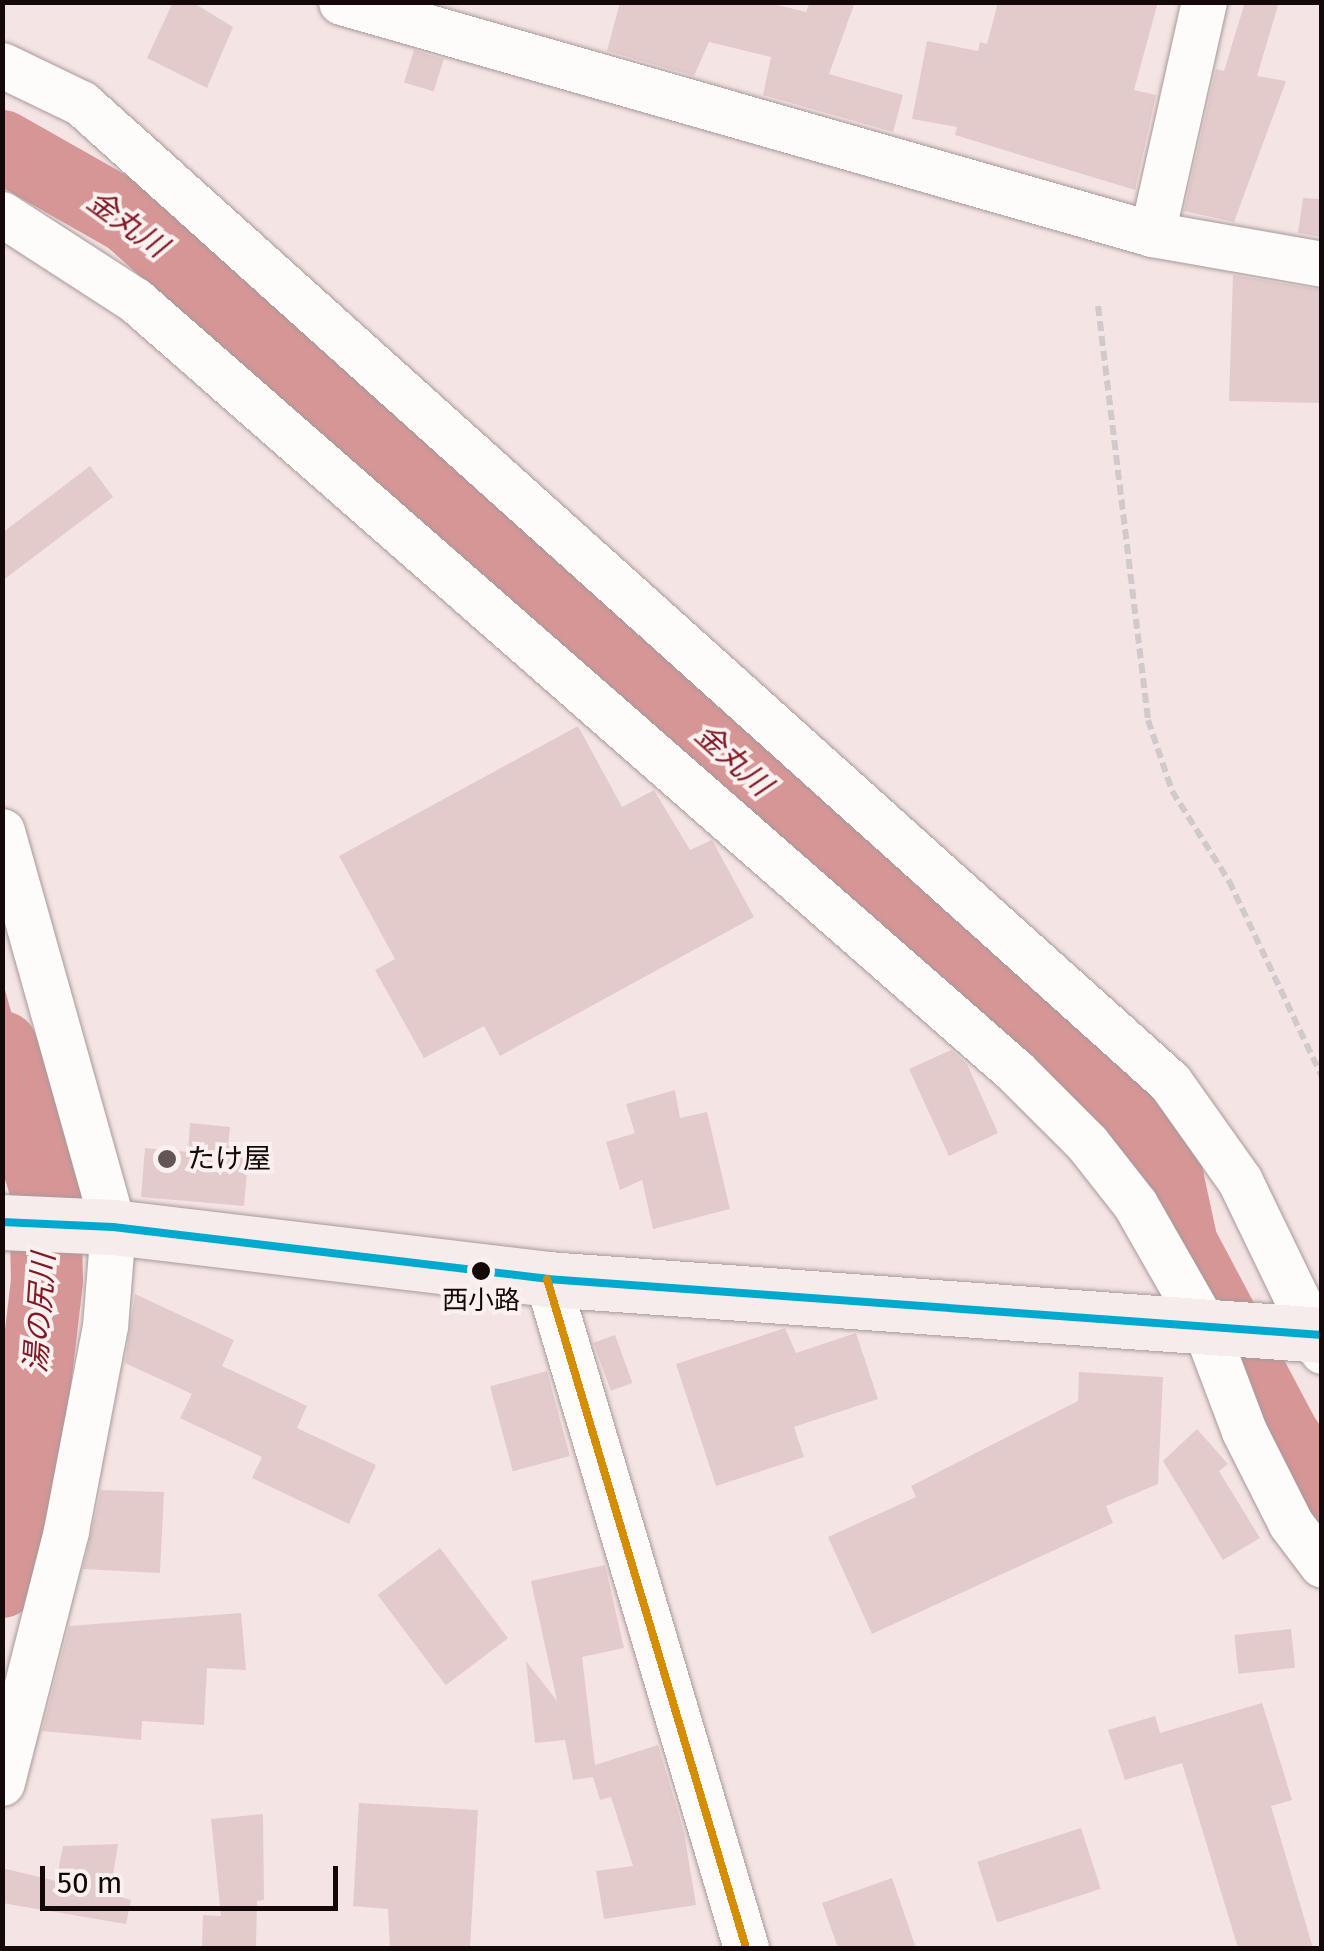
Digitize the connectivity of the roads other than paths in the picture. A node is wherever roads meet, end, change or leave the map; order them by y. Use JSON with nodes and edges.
{"nodes":[{"id":1,"x":341,"y":2,"type":"edge"},
{"id":2,"x":1204,"y":2,"type":"edge"},
{"id":3,"x":2,"y":65,"type":"edge"},
{"id":4,"x":2,"y":214,"type":"edge"},
{"id":5,"x":1152,"y":234,"type":"junction"},
{"id":6,"x":1322,"y":264,"type":"edge"},
{"id":7,"x":2,"y":830,"type":"edge"},
{"id":8,"x":16,"y":1223,"type":"edge"},
{"id":9,"x":108,"y":1227,"type":"junction"},
{"id":10,"x":547,"y":1280,"type":"junction"},
{"id":11,"x":1204,"y":1324,"type":"junction"},
{"id":12,"x":1314,"y":1338,"type":"edge"},
{"id":13,"x":1322,"y":1565,"type":"edge"},
{"id":14,"x":2,"y":1782,"type":"edge"},
{"id":15,"x":746,"y":1948,"type":"edge"}],
"edges":[{"from":1,"to":5,"type":"street"},
{"from":2,"to":5,"type":"street"},
{"from":3,"to":12,"type":"street"},
{"from":4,"to":11,"type":"street"},
{"from":5,"to":6,"type":"street"},
{"from":7,"to":9,"type":"street"},
{"from":8,"to":9,"type":"main road"},
{"from":9,"to":10,"type":"main road"},
{"from":9,"to":14,"type":"street"},
{"from":10,"to":11,"type":"main road"},
{"from":10,"to":15,"type":"street"},
{"from":11,"to":12,"type":"main road"},
{"from":11,"to":13,"type":"street"}]}
